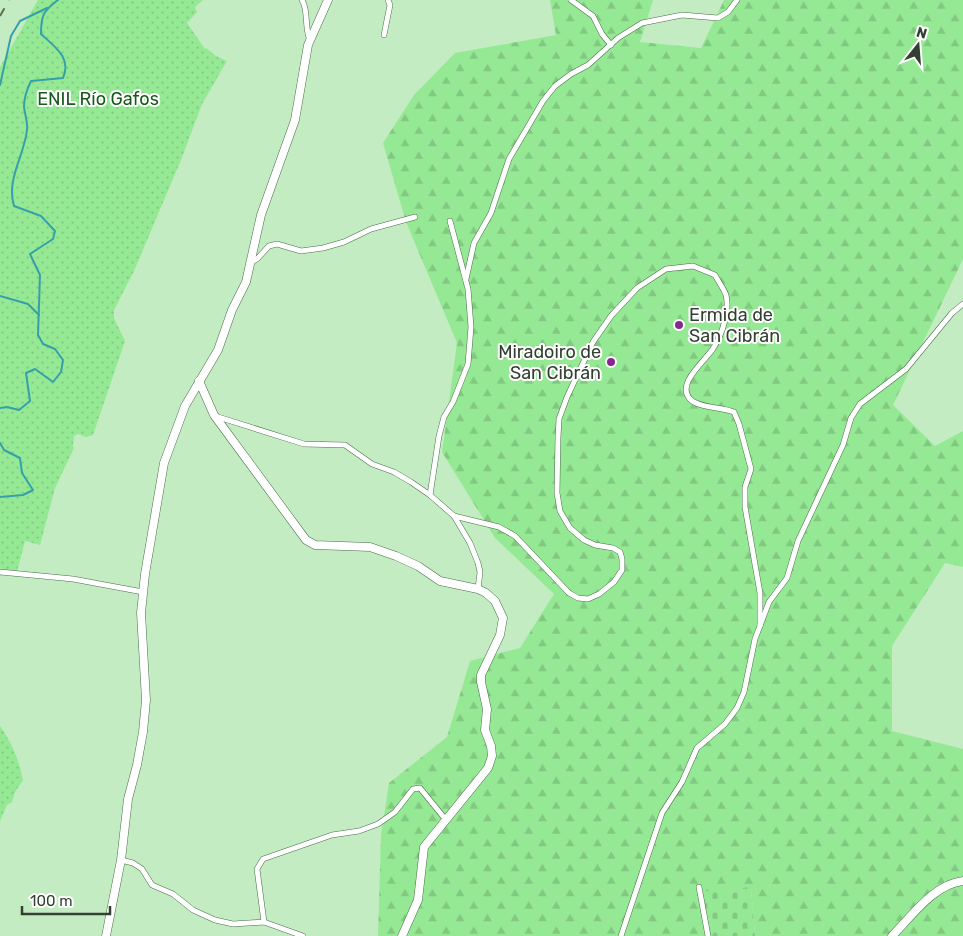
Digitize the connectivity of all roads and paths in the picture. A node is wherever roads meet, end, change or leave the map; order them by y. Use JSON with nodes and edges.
{"nodes":[{"id":1,"x":302,"y":0,"type":"edge"},
{"id":2,"x":328,"y":0,"type":"edge"},
{"id":3,"x":388,"y":0,"type":"edge"},
{"id":4,"x":571,"y":0,"type":"edge"},
{"id":5,"x":737,"y":0,"type":"edge"},
{"id":6,"x":384,"y":35,"type":"dead end"},
{"id":7,"x":310,"y":40,"type":"junction"},
{"id":8,"x":611,"y":45,"type":"junction"},
{"id":9,"x":415,"y":217,"type":"dead end"},
{"id":10,"x":450,"y":221,"type":"dead end"},
{"id":11,"x":250,"y":264,"type":"junction"},
{"id":12,"x":466,"y":279,"type":"junction"},
{"id":13,"x":963,"y":304,"type":"edge"},
{"id":14,"x":199,"y":380,"type":"junction"},
{"id":15,"x":214,"y":415,"type":"junction"},
{"id":16,"x":430,"y":495,"type":"junction"},
{"id":17,"x":454,"y":516,"type":"junction"},
{"id":18,"x":0,"y":572,"type":"edge"},
{"id":19,"x":478,"y":589,"type":"junction"},
{"id":20,"x":143,"y":592,"type":"junction"},
{"id":21,"x":760,"y":626,"type":"junction"},
{"id":22,"x":446,"y":820,"type":"junction"},
{"id":23,"x":121,"y":860,"type":"junction"},
{"id":24,"x":963,"y":881,"type":"edge"},
{"id":25,"x":698,"y":887,"type":"dead end"},
{"id":26,"x":264,"y":922,"type":"junction"},
{"id":27,"x":106,"y":936,"type":"edge"},
{"id":28,"x":303,"y":936,"type":"edge"},
{"id":29,"x":402,"y":936,"type":"edge"},
{"id":30,"x":621,"y":936,"type":"edge"},
{"id":31,"x":708,"y":936,"type":"edge"},
{"id":32,"x":892,"y":936,"type":"edge"}],
"edges":[{"from":1,"to":7,"type":"street"},
{"from":2,"to":7,"type":"street"},
{"from":3,"to":6,"type":"street"},
{"from":4,"to":8,"type":"street"},
{"from":5,"to":8,"type":"street"},
{"from":7,"to":11,"type":"street"},
{"from":8,"to":12,"type":"street"},
{"from":9,"to":11,"type":"street"},
{"from":10,"to":12,"type":"street"},
{"from":11,"to":14,"type":"street"},
{"from":12,"to":16,"type":"street"},
{"from":13,"to":21,"type":"street"},
{"from":14,"to":15,"type":"street"},
{"from":14,"to":20,"type":"street"},
{"from":15,"to":16,"type":"street"},
{"from":15,"to":19,"type":"street"},
{"from":16,"to":17,"type":"street"},
{"from":17,"to":19,"type":"street"},
{"from":17,"to":21,"type":"street"},
{"from":18,"to":20,"type":"street"},
{"from":19,"to":22,"type":"street"},
{"from":20,"to":23,"type":"street"},
{"from":21,"to":30,"type":"street"},
{"from":22,"to":26,"type":"street"},
{"from":22,"to":29,"type":"street"},
{"from":23,"to":26,"type":"street"},
{"from":23,"to":27,"type":"street"},
{"from":24,"to":32,"type":"street"},
{"from":25,"to":31,"type":"street"},
{"from":26,"to":28,"type":"street"}]}
